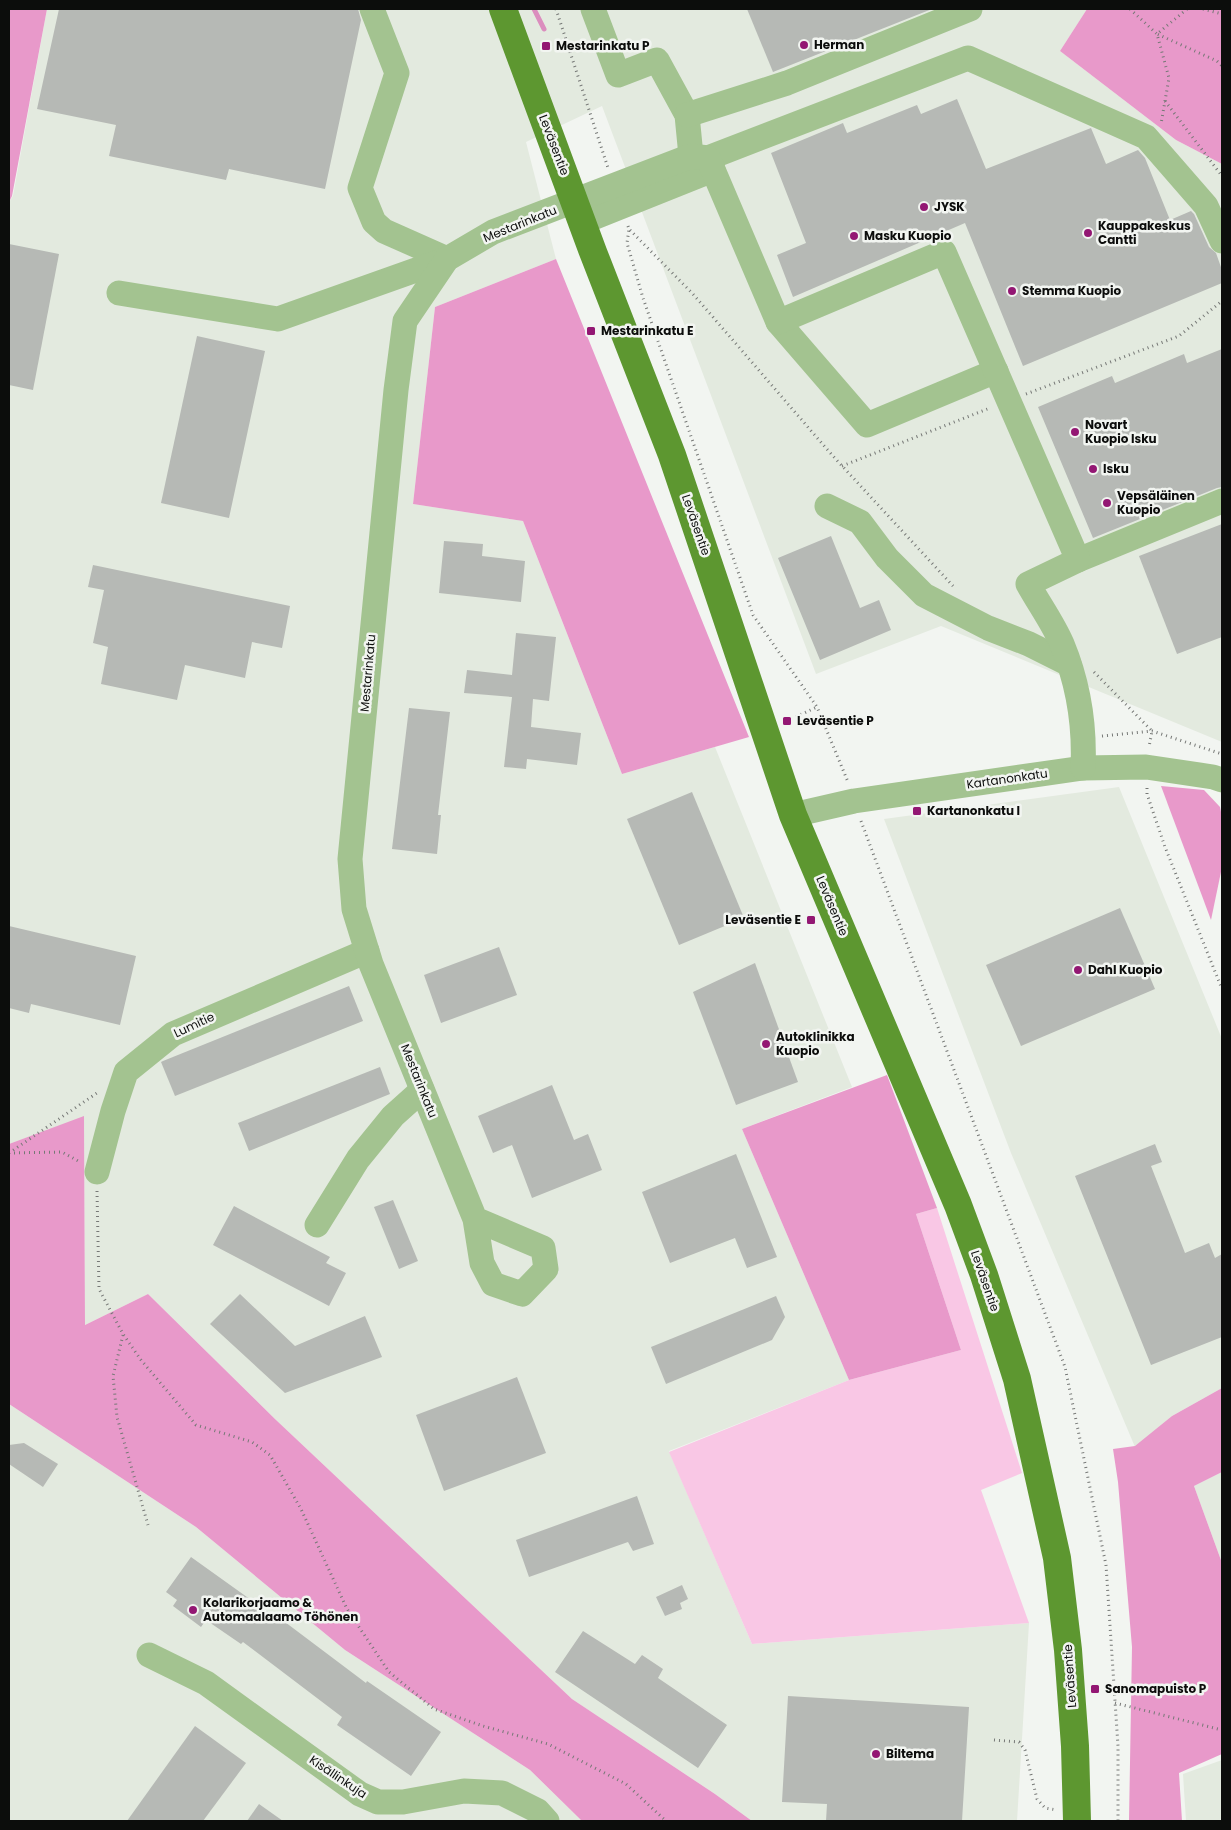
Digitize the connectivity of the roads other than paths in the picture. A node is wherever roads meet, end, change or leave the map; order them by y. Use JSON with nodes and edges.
{"nodes":[{"id":1,"x":372,"y":9,"type":"edge"},
{"id":2,"x":503,"y":9,"type":"edge"},
{"id":3,"x":593,"y":9,"type":"edge"},
{"id":4,"x":970,"y":9,"type":"edge"},
{"id":5,"x":947,"y":14,"type":"edge"},
{"id":6,"x":687,"y":115,"type":"junction"},
{"id":7,"x":704,"y":161,"type":"junction"},
{"id":8,"x":579,"y":212,"type":"junction"},
{"id":9,"x":1222,"y":241,"type":"edge"},
{"id":10,"x":448,"y":259,"type":"junction"},
{"id":11,"x":119,"y":293,"type":"dead end"},
{"id":12,"x":778,"y":322,"type":"junction"},
{"id":13,"x":996,"y":371,"type":"junction"},
{"id":14,"x":1222,"y":501,"type":"edge"},
{"id":15,"x":827,"y":506,"type":"dead end"},
{"id":16,"x":1078,"y":560,"type":"junction"},
{"id":17,"x":1069,"y":664,"type":"junction"},
{"id":18,"x":1083,"y":768,"type":"junction"},
{"id":19,"x":1222,"y":780,"type":"edge"},
{"id":20,"x":793,"y":816,"type":"junction"},
{"id":21,"x":367,"y":951,"type":"junction"},
{"id":22,"x":422,"y":1090,"type":"junction"},
{"id":23,"x":97,"y":1172,"type":"road end"},
{"id":24,"x":475,"y":1220,"type":"dead end"},
{"id":25,"x":317,"y":1225,"type":"dead end"},
{"id":26,"x":149,"y":1654,"type":"dead end"},
{"id":27,"x":1067,"y":1815,"type":"edge"},
{"id":28,"x":546,"y":1821,"type":"edge"}],
"edges":[{"from":1,"to":10,"type":"street"},
{"from":2,"to":8,"type":"main road","name":"Leväsentie"},
{"from":3,"to":6,"type":"street"},
{"from":4,"to":5,"type":"street"},
{"from":5,"to":6,"type":"street"},
{"from":6,"to":7,"type":"street"},
{"from":7,"to":8,"type":"street","name":"Mestarinkatu"},
{"from":7,"to":9,"type":"street","name":"Mestarinkatu"},
{"from":7,"to":12,"type":"street"},
{"from":8,"to":10,"type":"street","name":"Mestarinkatu"},
{"from":8,"to":20,"type":"main road","name":"Leväsentie"},
{"from":10,"to":11,"type":"street"},
{"from":10,"to":21,"type":"street","name":"Mestarinkatu"},
{"from":12,"to":13,"type":"street"},
{"from":12,"to":13,"type":"street"},
{"from":13,"to":16,"type":"street"},
{"from":14,"to":16,"type":"street"},
{"from":15,"to":17,"type":"street"},
{"from":16,"to":17,"type":"street"},
{"from":17,"to":18,"type":"street"},
{"from":18,"to":19,"type":"street","name":"Kartanonkatu"},
{"from":18,"to":20,"type":"street","name":"Kartanonkatu"},
{"from":20,"to":27,"type":"main road","name":"Leväsentie"},
{"from":21,"to":22,"type":"street","name":"Mestarinkatu"},
{"from":21,"to":23,"type":"street","name":"Lumitie"},
{"from":22,"to":24,"type":"street","name":"Mestarinkatu"},
{"from":22,"to":25,"type":"street"},
{"from":26,"to":28,"type":"street","name":"Kisällinkuja"}]}
